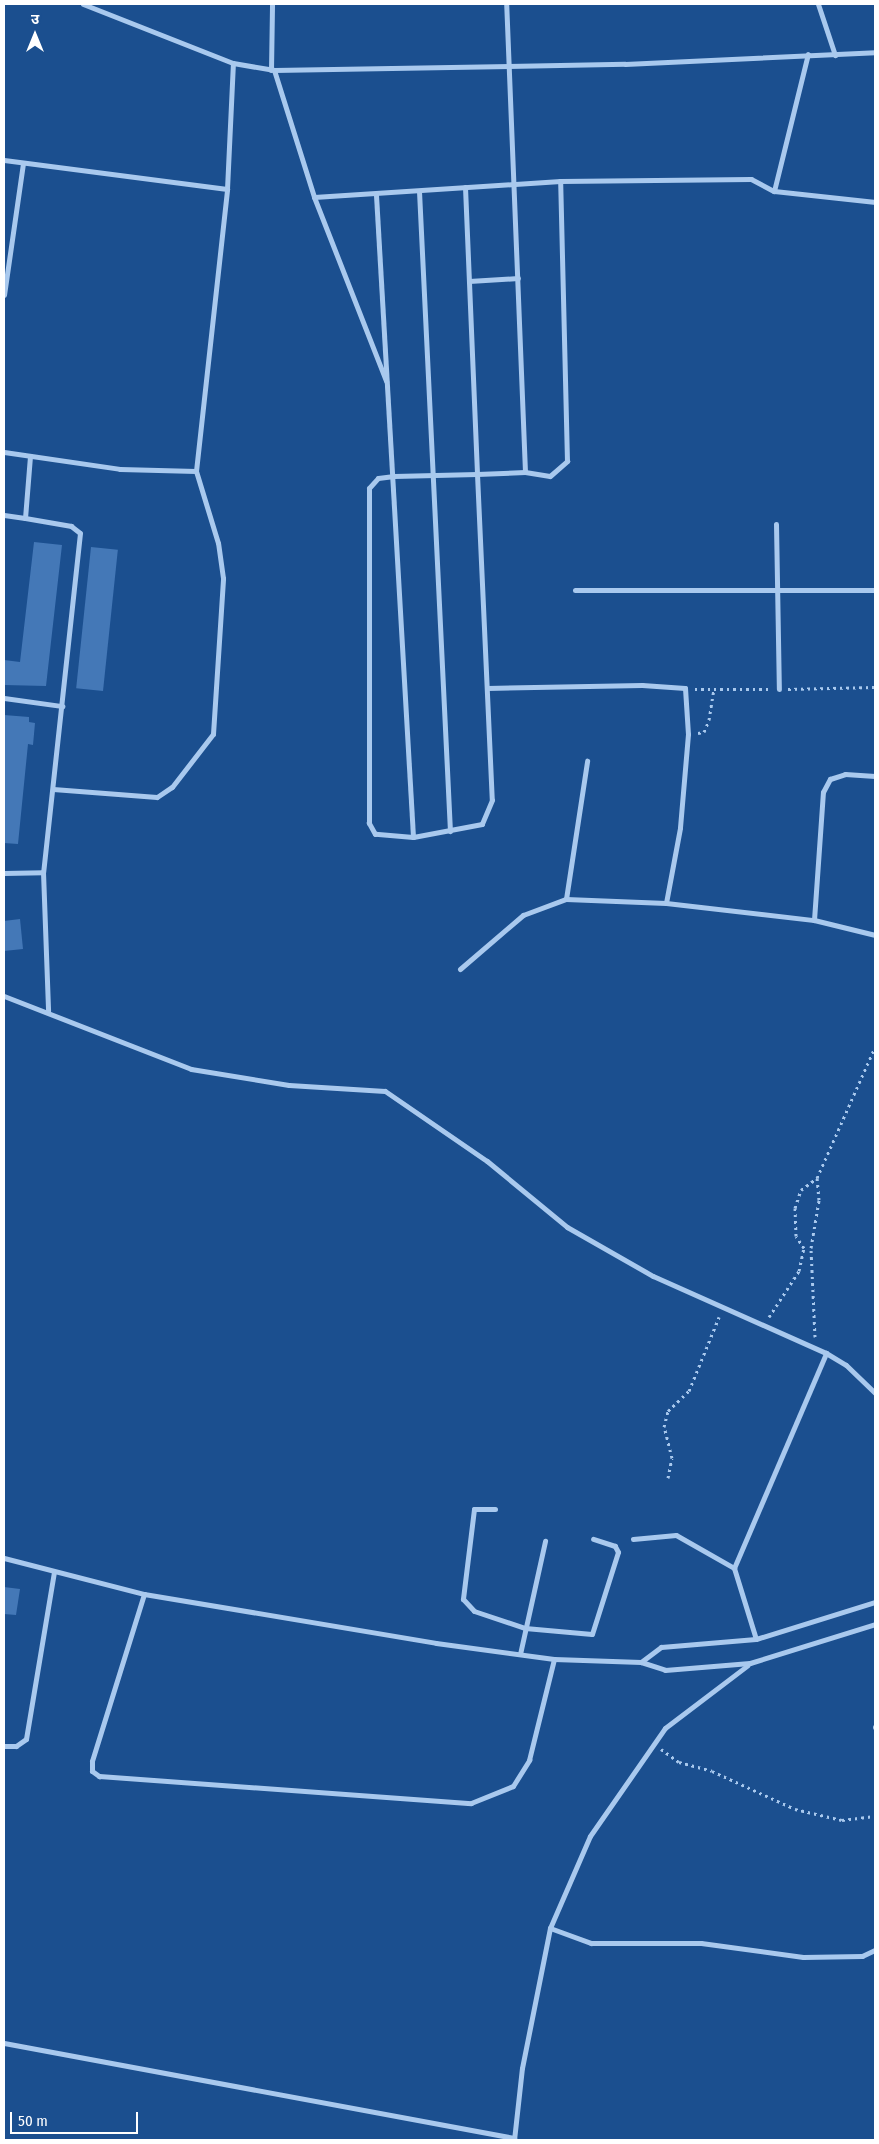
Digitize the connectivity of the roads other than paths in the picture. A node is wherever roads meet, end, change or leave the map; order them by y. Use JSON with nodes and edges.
{"nodes":[{"id":1,"x":83,"y":4,"type":"edge"},
{"id":2,"x":272,"y":4,"type":"edge"},
{"id":3,"x":506,"y":4,"type":"edge"},
{"id":4,"x":818,"y":4,"type":"edge"},
{"id":5,"x":875,"y":52,"type":"edge"},
{"id":6,"x":808,"y":54,"type":"junction"},
{"id":7,"x":835,"y":55,"type":"junction"},
{"id":8,"x":233,"y":63,"type":"junction"},
{"id":9,"x":510,"y":64,"type":"junction"},
{"id":10,"x":273,"y":70,"type":"junction"},
{"id":11,"x":4,"y":160,"type":"edge"},
{"id":12,"x":23,"y":163,"type":"junction"},
{"id":13,"x":560,"y":182,"type":"junction"},
{"id":14,"x":511,"y":184,"type":"junction"},
{"id":15,"x":465,"y":186,"type":"junction"},
{"id":16,"x":227,"y":189,"type":"junction"},
{"id":17,"x":419,"y":191,"type":"junction"},
{"id":18,"x":774,"y":191,"type":"junction"},
{"id":19,"x":376,"y":195,"type":"junction"},
{"id":20,"x":314,"y":197,"type":"junction"},
{"id":21,"x":875,"y":202,"type":"edge"},
{"id":22,"x":518,"y":278,"type":"junction"},
{"id":23,"x":469,"y":281,"type":"junction"},
{"id":24,"x":4,"y":295,"type":"edge"},
{"id":25,"x":388,"y":386,"type":"junction"},
{"id":26,"x":4,"y":452,"type":"edge"},
{"id":27,"x":30,"y":456,"type":"junction"},
{"id":28,"x":196,"y":471,"type":"junction"},
{"id":29,"x":525,"y":472,"type":"junction"},
{"id":30,"x":477,"y":474,"type":"junction"},
{"id":31,"x":432,"y":475,"type":"junction"},
{"id":32,"x":394,"y":476,"type":"junction"},
{"id":33,"x":4,"y":515,"type":"edge"},
{"id":34,"x":25,"y":518,"type":"junction"},
{"id":35,"x":776,"y":524,"type":"dead end"},
{"id":36,"x":779,"y":588,"type":"junction"},
{"id":37,"x":575,"y":590,"type":"dead end"},
{"id":38,"x":875,"y":590,"type":"edge"},
{"id":39,"x":487,"y":688,"type":"junction"},
{"id":40,"x":779,"y":689,"type":"dead end"},
{"id":41,"x":4,"y":698,"type":"edge"},
{"id":42,"x":62,"y":706,"type":"junction"},
{"id":43,"x":587,"y":761,"type":"dead end"},
{"id":44,"x":875,"y":776,"type":"edge"},
{"id":45,"x":53,"y":788,"type":"junction"},
{"id":46,"x":450,"y":831,"type":"junction"},
{"id":47,"x":413,"y":837,"type":"junction"},
{"id":48,"x":43,"y":872,"type":"junction"},
{"id":49,"x":4,"y":873,"type":"edge"},
{"id":50,"x":566,"y":899,"type":"junction"},
{"id":51,"x":666,"y":903,"type":"junction"},
{"id":52,"x":814,"y":920,"type":"junction"},
{"id":53,"x":875,"y":935,"type":"edge"},
{"id":54,"x":460,"y":969,"type":"dead end"},
{"id":55,"x":4,"y":996,"type":"edge"},
{"id":56,"x":48,"y":1010,"type":"junction"},
{"id":57,"x":826,"y":1353,"type":"junction"},
{"id":58,"x":875,"y":1394,"type":"edge"},
{"id":59,"x":495,"y":1508,"type":"dead end"},
{"id":60,"x":593,"y":1539,"type":"dead end"},
{"id":61,"x":633,"y":1539,"type":"dead end"},
{"id":62,"x":545,"y":1541,"type":"dead end"},
{"id":63,"x":4,"y":1558,"type":"edge"},
{"id":64,"x":734,"y":1568,"type":"junction"},
{"id":65,"x":54,"y":1572,"type":"junction"},
{"id":66,"x":144,"y":1594,"type":"junction"},
{"id":67,"x":875,"y":1602,"type":"edge"},
{"id":68,"x":875,"y":1624,"type":"edge"},
{"id":69,"x":525,"y":1628,"type":"junction"},
{"id":70,"x":756,"y":1639,"type":"junction"},
{"id":71,"x":520,"y":1654,"type":"junction"},
{"id":72,"x":554,"y":1659,"type":"junction"},
{"id":73,"x":641,"y":1662,"type":"junction"},
{"id":74,"x":750,"y":1663,"type":"junction"},
{"id":75,"x":4,"y":1746,"type":"edge"},
{"id":76,"x":550,"y":1928,"type":"junction"},
{"id":77,"x":875,"y":1950,"type":"edge"},
{"id":78,"x":4,"y":2043,"type":"edge"},
{"id":79,"x":514,"y":2139,"type":"edge"}],
"edges":[{"from":1,"to":8,"type":"street"},
{"from":2,"to":10,"type":"street"},
{"from":3,"to":9,"type":"street"},
{"from":4,"to":7,"type":"street"},
{"from":5,"to":7,"type":"street"},
{"from":6,"to":7,"type":"street"},
{"from":6,"to":9,"type":"street"},
{"from":6,"to":18,"type":"street"},
{"from":8,"to":10,"type":"street"},
{"from":8,"to":16,"type":"street"},
{"from":9,"to":10,"type":"street"},
{"from":9,"to":14,"type":"street"},
{"from":10,"to":20,"type":"street"},
{"from":11,"to":12,"type":"street"},
{"from":12,"to":16,"type":"street"},
{"from":12,"to":24,"type":"street"},
{"from":13,"to":14,"type":"street"},
{"from":13,"to":18,"type":"street"},
{"from":13,"to":29,"type":"street"},
{"from":14,"to":15,"type":"street"},
{"from":14,"to":22,"type":"street"},
{"from":15,"to":17,"type":"street"},
{"from":15,"to":23,"type":"street"},
{"from":16,"to":28,"type":"street"},
{"from":17,"to":19,"type":"street"},
{"from":17,"to":31,"type":"street"},
{"from":18,"to":21,"type":"street"},
{"from":19,"to":20,"type":"street"},
{"from":19,"to":25,"type":"street"},
{"from":20,"to":25,"type":"street"},
{"from":22,"to":23,"type":"street"},
{"from":22,"to":29,"type":"street"},
{"from":23,"to":30,"type":"street"},
{"from":25,"to":32,"type":"street"},
{"from":26,"to":27,"type":"street"},
{"from":27,"to":28,"type":"street"},
{"from":27,"to":34,"type":"street"},
{"from":28,"to":45,"type":"street"},
{"from":29,"to":30,"type":"street"},
{"from":30,"to":31,"type":"street"},
{"from":30,"to":39,"type":"street"},
{"from":31,"to":32,"type":"street"},
{"from":31,"to":46,"type":"street"},
{"from":32,"to":47,"type":"street"},
{"from":32,"to":47,"type":"street"},
{"from":33,"to":34,"type":"street"},
{"from":34,"to":42,"type":"street"},
{"from":35,"to":36,"type":"street"},
{"from":36,"to":37,"type":"street"},
{"from":36,"to":38,"type":"street"},
{"from":36,"to":40,"type":"street"},
{"from":39,"to":46,"type":"street"},
{"from":39,"to":51,"type":"street"},
{"from":41,"to":42,"type":"street"},
{"from":42,"to":45,"type":"street"},
{"from":43,"to":50,"type":"street"},
{"from":44,"to":52,"type":"street"},
{"from":45,"to":48,"type":"street"},
{"from":46,"to":47,"type":"street"},
{"from":48,"to":49,"type":"street"},
{"from":48,"to":56,"type":"street"},
{"from":50,"to":51,"type":"street"},
{"from":50,"to":54,"type":"street"},
{"from":51,"to":52,"type":"street"},
{"from":52,"to":53,"type":"street"},
{"from":55,"to":56,"type":"street"},
{"from":56,"to":57,"type":"street"},
{"from":57,"to":58,"type":"street"},
{"from":57,"to":64,"type":"street"},
{"from":59,"to":69,"type":"street"},
{"from":60,"to":69,"type":"street"},
{"from":61,"to":64,"type":"street"},
{"from":62,"to":69,"type":"street"},
{"from":63,"to":65,"type":"street"},
{"from":64,"to":70,"type":"street"},
{"from":65,"to":66,"type":"street"},
{"from":65,"to":75,"type":"street"},
{"from":66,"to":71,"type":"street"},
{"from":66,"to":72,"type":"street"},
{"from":67,"to":70,"type":"street"},
{"from":68,"to":74,"type":"street"},
{"from":69,"to":71,"type":"street"},
{"from":70,"to":73,"type":"street"},
{"from":71,"to":72,"type":"street"},
{"from":72,"to":73,"type":"street"},
{"from":73,"to":74,"type":"street"},
{"from":74,"to":76,"type":"street"},
{"from":76,"to":77,"type":"street"},
{"from":76,"to":79,"type":"street"},
{"from":78,"to":79,"type":"street"}]}
